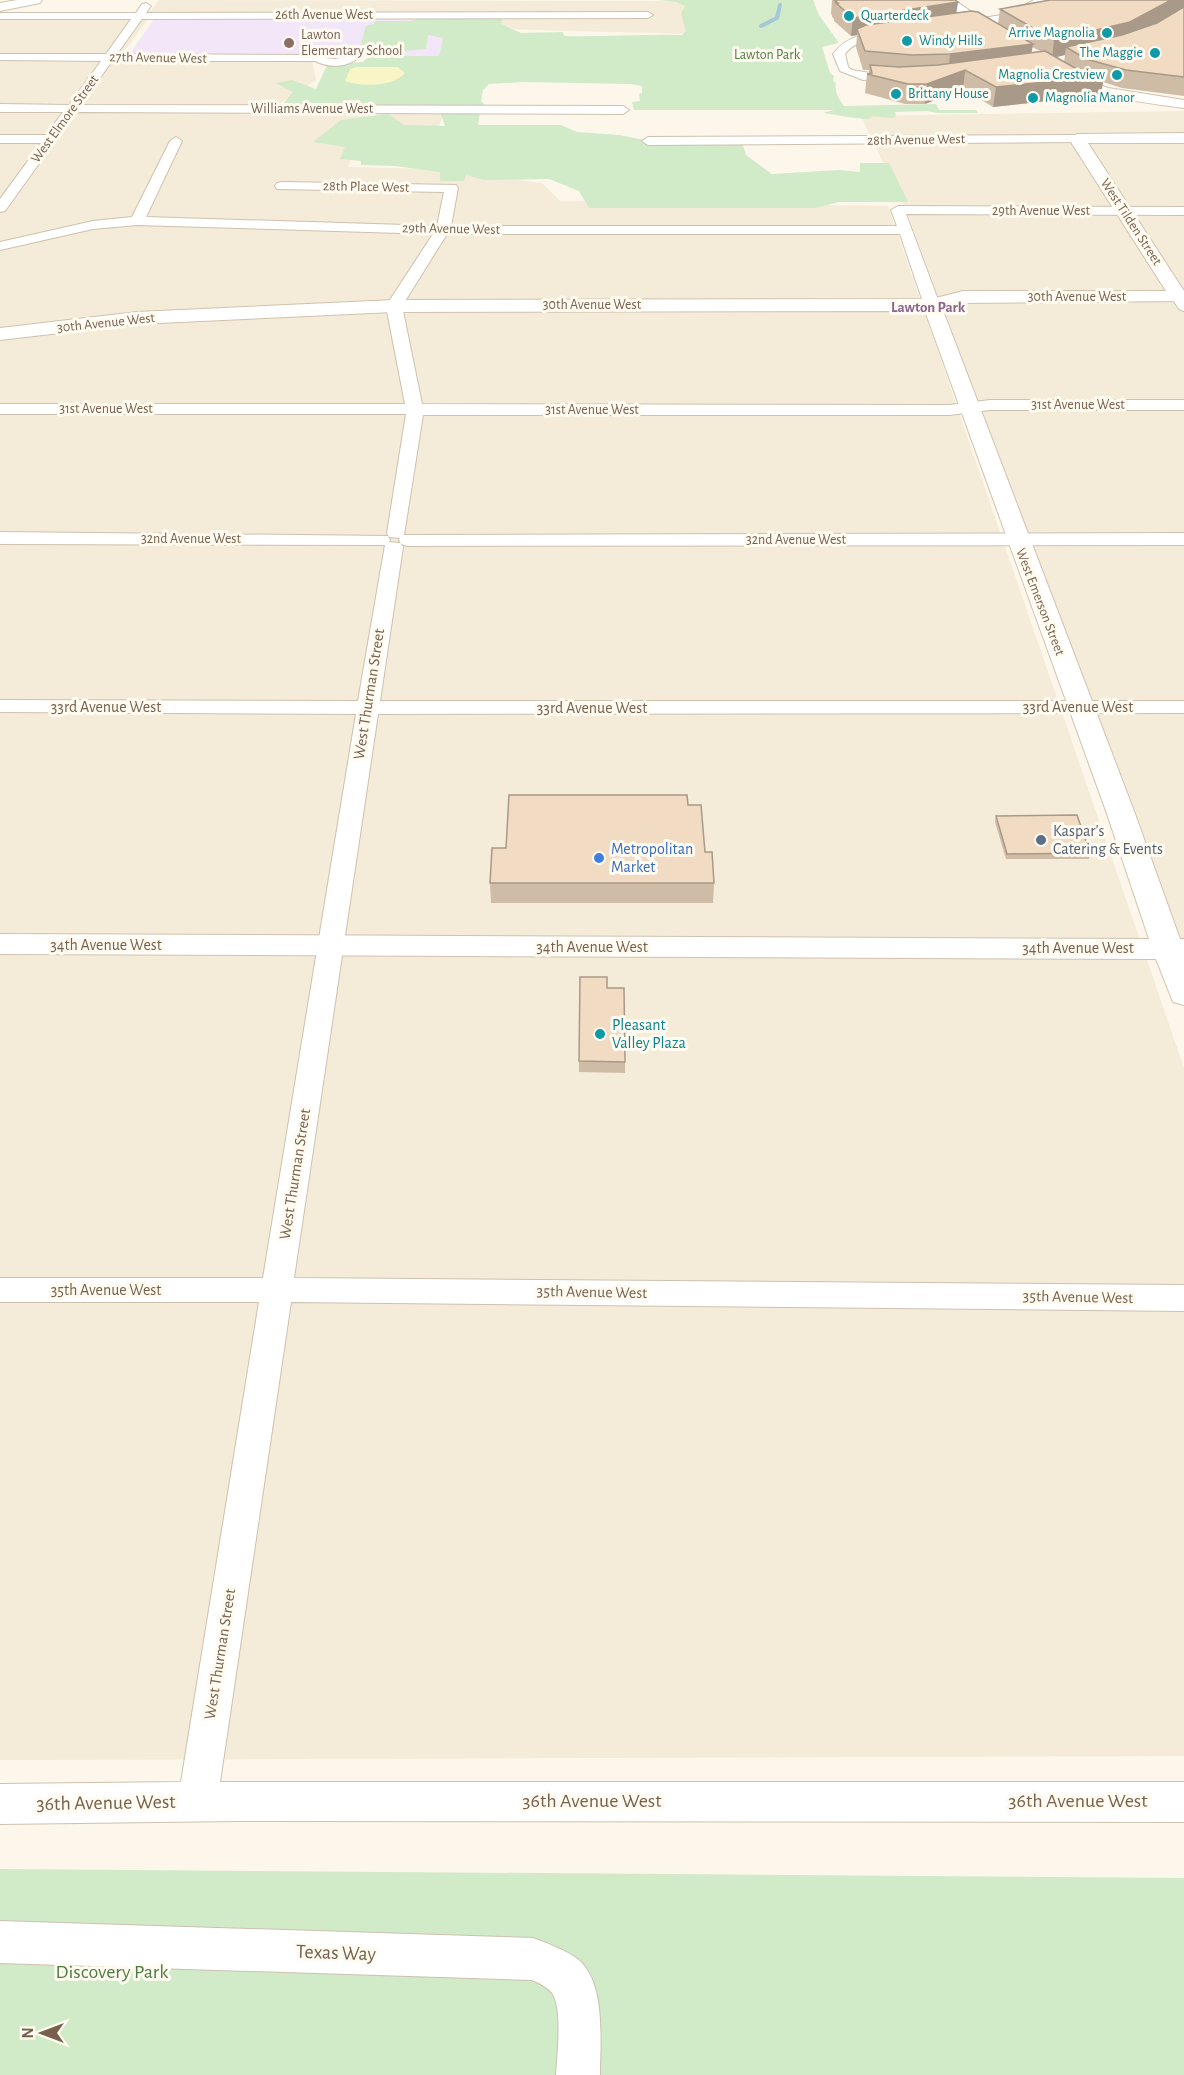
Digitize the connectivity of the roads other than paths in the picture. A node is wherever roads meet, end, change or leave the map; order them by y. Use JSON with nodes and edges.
{"nodes":[{"id":1,"x":36,"y":0,"type":"edge"},
{"id":2,"x":150,"y":0,"type":"edge"},
{"id":3,"x":946,"y":0,"type":"edge"},
{"id":4,"x":1041,"y":0,"type":"edge"},
{"id":5,"x":218,"y":4,"type":"dead end"},
{"id":6,"x":0,"y":7,"type":"edge"},
{"id":7,"x":139,"y":15,"type":"junction"},
{"id":8,"x":161,"y":15,"type":"junction"},
{"id":9,"x":648,"y":15,"type":"dead end"},
{"id":10,"x":0,"y":16,"type":"edge"},
{"id":11,"x":977,"y":22,"type":"junction"},
{"id":12,"x":941,"y":27,"type":"edge"},
{"id":13,"x":907,"y":32,"type":"edge"},
{"id":14,"x":1011,"y":42,"type":"edge"},
{"id":15,"x":0,"y":57,"type":"edge"},
{"id":16,"x":109,"y":58,"type":"junction"},
{"id":17,"x":317,"y":58,"type":"dead end"},
{"id":18,"x":1055,"y":63,"type":"edge"},
{"id":19,"x":915,"y":81,"type":"edge"},
{"id":20,"x":1184,"y":104,"type":"edge"},
{"id":21,"x":0,"y":108,"type":"edge"},
{"id":22,"x":73,"y":108,"type":"junction"},
{"id":23,"x":623,"y":110,"type":"dead end"},
{"id":24,"x":1184,"y":138,"type":"edge"},
{"id":25,"x":0,"y":139,"type":"edge"},
{"id":26,"x":49,"y":139,"type":"junction"},
{"id":27,"x":1077,"y":139,"type":"junction"},
{"id":28,"x":176,"y":141,"type":"dead end"},
{"id":29,"x":648,"y":141,"type":"dead end"},
{"id":30,"x":282,"y":186,"type":"dead end"},
{"id":31,"x":0,"y":208,"type":"edge"},
{"id":32,"x":898,"y":210,"type":"joint"},
{"id":33,"x":1124,"y":211,"type":"junction"},
{"id":34,"x":1184,"y":211,"type":"edge"},
{"id":35,"x":137,"y":221,"type":"junction"},
{"id":36,"x":443,"y":230,"type":"junction"},
{"id":37,"x":905,"y":230,"type":"junction"},
{"id":38,"x":0,"y":246,"type":"edge"},
{"id":39,"x":1182,"y":300,"type":"edge"},
{"id":40,"x":932,"y":305,"type":"junction"},
{"id":41,"x":394,"y":306,"type":"junction"},
{"id":42,"x":0,"y":334,"type":"edge"},
{"id":43,"x":1184,"y":405,"type":"edge"},
{"id":44,"x":968,"y":408,"type":"junction"},
{"id":45,"x":0,"y":409,"type":"edge"},
{"id":46,"x":415,"y":410,"type":"junction"},
{"id":47,"x":0,"y":538,"type":"edge"},
{"id":48,"x":1184,"y":539,"type":"edge"},
{"id":49,"x":395,"y":540,"type":"junction"},
{"id":50,"x":1017,"y":540,"type":"junction"},
{"id":51,"x":0,"y":706,"type":"edge"},
{"id":52,"x":1080,"y":707,"type":"junction"},
{"id":53,"x":1184,"y":707,"type":"edge"},
{"id":54,"x":367,"y":708,"type":"junction"},
{"id":55,"x":0,"y":944,"type":"edge"},
{"id":56,"x":330,"y":946,"type":"junction"},
{"id":57,"x":1176,"y":949,"type":"edge"},
{"id":58,"x":1184,"y":994,"type":"edge"},
{"id":59,"x":0,"y":1290,"type":"edge"},
{"id":60,"x":277,"y":1290,"type":"junction"},
{"id":61,"x":1184,"y":1298,"type":"edge"},
{"id":62,"x":197,"y":1802,"type":"junction"},
{"id":63,"x":1184,"y":1802,"type":"edge"},
{"id":64,"x":0,"y":1804,"type":"edge"},
{"id":65,"x":0,"y":1942,"type":"edge"},
{"id":66,"x":578,"y":2075,"type":"edge"}],
"edges":[{"from":1,"to":6,"type":"street"},
{"from":2,"to":7,"type":"street","name":"West Elmore Street"},
{"from":3,"to":11,"type":"street"},
{"from":4,"to":11,"type":"street"},
{"from":5,"to":8,"type":"street"},
{"from":7,"to":8,"type":"street","name":"26th Avenue West"},
{"from":7,"to":10,"type":"street","name":"26th Avenue West"},
{"from":7,"to":16,"type":"street","name":"West Elmore Street"},
{"from":8,"to":9,"type":"street","name":"26th Avenue West"},
{"from":11,"to":12,"type":"street"},
{"from":11,"to":14,"type":"street"},
{"from":13,"to":19,"type":"street"},
{"from":15,"to":16,"type":"street","name":"27th Avenue West"},
{"from":16,"to":17,"type":"street","name":"27th Avenue West"},
{"from":16,"to":22,"type":"street","name":"West Elmore Street"},
{"from":18,"to":20,"type":"street"},
{"from":21,"to":22,"type":"street","name":"Williams Avenue West"},
{"from":22,"to":23,"type":"street","name":"Williams Avenue West"},
{"from":22,"to":26,"type":"street","name":"West Elmore Street"},
{"from":24,"to":27,"type":"street","name":"28th Avenue West"},
{"from":25,"to":26,"type":"street"},
{"from":26,"to":31,"type":"street","name":"West Elmore Street"},
{"from":27,"to":29,"type":"street","name":"28th Avenue West"},
{"from":27,"to":33,"type":"street","name":"West Tilden Street"},
{"from":28,"to":35,"type":"street"},
{"from":30,"to":36,"type":"street","name":"28th Place West"},
{"from":32,"to":33,"type":"street","name":"29th Avenue West"},
{"from":32,"to":37,"type":"street","name":"West Emerson Street"},
{"from":33,"to":34,"type":"street","name":"29th Avenue West"},
{"from":33,"to":39,"type":"street","name":"West Tilden Street"},
{"from":35,"to":36,"type":"street","name":"29th Avenue West"},
{"from":35,"to":38,"type":"street","name":"29th Avenue West"},
{"from":36,"to":37,"type":"street","name":"29th Avenue West"},
{"from":36,"to":41,"type":"street"},
{"from":37,"to":40,"type":"street","name":"West Emerson Street"},
{"from":39,"to":40,"type":"street","name":"30th Avenue West"},
{"from":40,"to":41,"type":"street","name":"30th Avenue West"},
{"from":40,"to":44,"type":"street","name":"West Emerson Street"},
{"from":41,"to":42,"type":"street","name":"30th Avenue West"},
{"from":41,"to":46,"type":"street","name":"West Thurman Street"},
{"from":43,"to":44,"type":"street","name":"31st Avenue West"},
{"from":44,"to":46,"type":"street","name":"31st Avenue West"},
{"from":44,"to":50,"type":"street","name":"West Emerson Street"},
{"from":45,"to":46,"type":"street","name":"31st Avenue West"},
{"from":46,"to":49,"type":"street","name":"West Thurman Street"},
{"from":47,"to":49,"type":"street","name":"32nd Avenue West"},
{"from":48,"to":50,"type":"street","name":"32nd Avenue West"},
{"from":49,"to":50,"type":"street","name":"32nd Avenue West"},
{"from":49,"to":54,"type":"street","name":"West Thurman Street"},
{"from":50,"to":52,"type":"street","name":"West Emerson Street"},
{"from":51,"to":54,"type":"street","name":"33rd Avenue West"},
{"from":52,"to":53,"type":"street","name":"33rd Avenue West"},
{"from":52,"to":54,"type":"street","name":"33rd Avenue West"},
{"from":52,"to":57,"type":"street","name":"West Emerson Street"},
{"from":54,"to":56,"type":"street","name":"West Thurman Street"},
{"from":55,"to":56,"type":"street","name":"34th Avenue West"},
{"from":56,"to":57,"type":"street","name":"34th Avenue West"},
{"from":56,"to":60,"type":"street","name":"West Thurman Street"},
{"from":57,"to":58,"type":"street","name":"West Emerson Street"},
{"from":59,"to":60,"type":"street","name":"35th Avenue West"},
{"from":60,"to":61,"type":"street","name":"35th Avenue West"},
{"from":60,"to":62,"type":"street","name":"West Thurman Street"},
{"from":62,"to":63,"type":"street","name":"36th Avenue West"},
{"from":62,"to":64,"type":"street","name":"36th Avenue West"},
{"from":65,"to":66,"type":"street","name":"Texas Way"}]}
